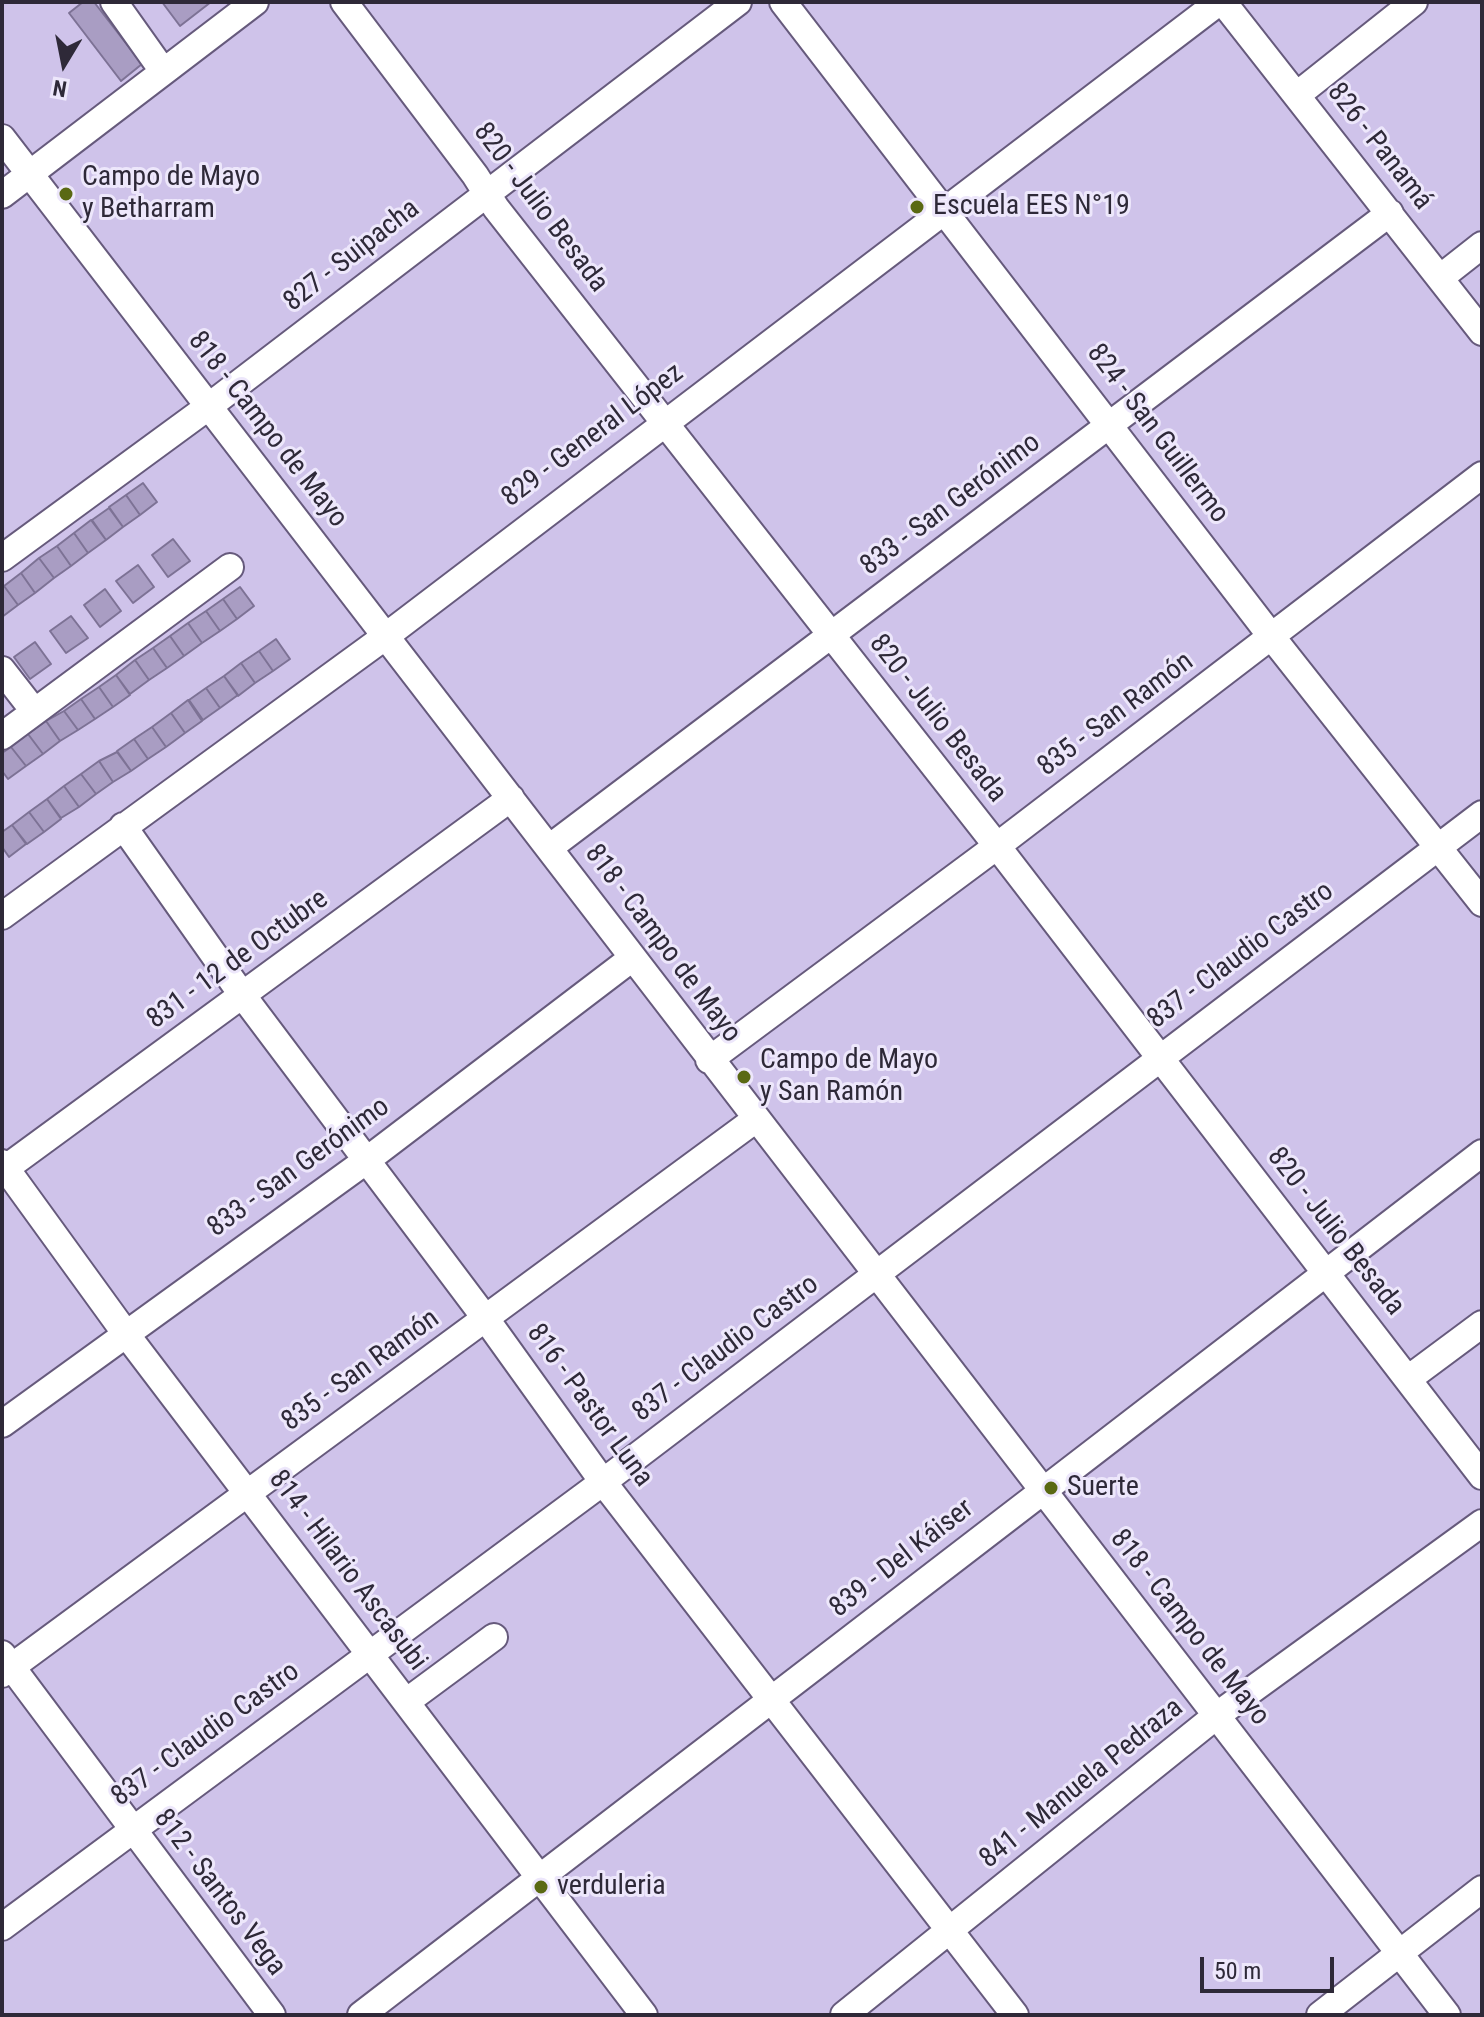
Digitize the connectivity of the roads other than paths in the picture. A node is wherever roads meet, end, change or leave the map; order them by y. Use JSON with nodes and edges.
{"nodes":[{"id":1,"x":114,"y":2,"type":"edge"},
{"id":2,"x":255,"y":2,"type":"edge"},
{"id":3,"x":344,"y":2,"type":"edge"},
{"id":4,"x":738,"y":2,"type":"edge"},
{"id":5,"x":783,"y":2,"type":"edge"},
{"id":6,"x":1221,"y":2,"type":"edge"},
{"id":7,"x":1414,"y":2,"type":"edge"},
{"id":8,"x":163,"y":71,"type":"junction"},
{"id":9,"x":1297,"y":95,"type":"junction"},
{"id":10,"x":2,"y":138,"type":"edge"},
{"id":11,"x":30,"y":174,"type":"junction"},
{"id":12,"x":487,"y":193,"type":"junction"},
{"id":13,"x":2,"y":195,"type":"edge"},
{"id":14,"x":945,"y":211,"type":"junction"},
{"id":15,"x":1390,"y":213,"type":"junction"},
{"id":16,"x":1482,"y":245,"type":"edge"},
{"id":17,"x":1440,"y":278,"type":"junction"},
{"id":18,"x":1482,"y":332,"type":"edge"},
{"id":19,"x":208,"y":407,"type":"junction"},
{"id":20,"x":665,"y":421,"type":"junction"},
{"id":21,"x":1111,"y":427,"type":"junction"},
{"id":22,"x":1482,"y":475,"type":"edge"},
{"id":23,"x":2,"y":558,"type":"edge"},
{"id":24,"x":230,"y":567,"type":"dead end"},
{"id":25,"x":829,"y":635,"type":"junction"},
{"id":26,"x":386,"y":636,"type":"junction"},
{"id":27,"x":1271,"y":636,"type":"junction"},
{"id":28,"x":2,"y":670,"type":"edge"},
{"id":29,"x":34,"y":711,"type":"junction"},
{"id":30,"x":2,"y":736,"type":"edge"},
{"id":31,"x":511,"y":798,"type":"junction"},
{"id":32,"x":1482,"y":814,"type":"edge"},
{"id":33,"x":123,"y":826,"type":"junction"},
{"id":34,"x":997,"y":846,"type":"junction"},
{"id":35,"x":549,"y":848,"type":"junction"},
{"id":36,"x":1438,"y":848,"type":"junction"},
{"id":37,"x":1482,"y":903,"type":"edge"},
{"id":38,"x":2,"y":916,"type":"edge"},
{"id":39,"x":631,"y":959,"type":"junction"},
{"id":40,"x":243,"y":996,"type":"junction"},
{"id":41,"x":1160,"y":1056,"type":"junction"},
{"id":42,"x":709,"y":1060,"type":"junction"},
{"id":43,"x":756,"y":1119,"type":"junction"},
{"id":44,"x":1482,"y":1153,"type":"edge"},
{"id":45,"x":367,"y":1160,"type":"junction"},
{"id":46,"x":3,"y":1168,"type":"edge"},
{"id":47,"x":1326,"y":1273,"type":"junction"},
{"id":48,"x":876,"y":1276,"type":"junction"},
{"id":49,"x":486,"y":1319,"type":"junction"},
{"id":50,"x":1482,"y":1324,"type":"edge"},
{"id":51,"x":126,"y":1334,"type":"junction"},
{"id":52,"x":1408,"y":1379,"type":"junction"},
{"id":53,"x":2,"y":1424,"type":"edge"},
{"id":54,"x":1482,"y":1476,"type":"edge"},
{"id":55,"x":603,"y":1482,"type":"junction"},
{"id":56,"x":1042,"y":1490,"type":"junction"},
{"id":57,"x":249,"y":1493,"type":"junction"},
{"id":58,"x":1482,"y":1523,"type":"edge"},
{"id":59,"x":494,"y":1637,"type":"dead end"},
{"id":60,"x":369,"y":1654,"type":"junction"},
{"id":61,"x":5,"y":1665,"type":"edge"},
{"id":62,"x":406,"y":1702,"type":"junction"},
{"id":63,"x":772,"y":1703,"type":"junction"},
{"id":64,"x":1216,"y":1716,"type":"junction"},
{"id":65,"x":131,"y":1830,"type":"junction"},
{"id":66,"x":541,"y":1878,"type":"junction"},
{"id":67,"x":1482,"y":1889,"type":"edge"},
{"id":68,"x":2,"y":1927,"type":"edge"},
{"id":69,"x":951,"y":1932,"type":"junction"},
{"id":70,"x":1399,"y":1954,"type":"junction"},
{"id":71,"x":272,"y":2015,"type":"edge"},
{"id":72,"x":361,"y":2015,"type":"edge"},
{"id":73,"x":644,"y":2015,"type":"edge"},
{"id":74,"x":844,"y":2015,"type":"edge"},
{"id":75,"x":1015,"y":2015,"type":"edge"},
{"id":76,"x":1320,"y":2015,"type":"edge"},
{"id":77,"x":1447,"y":2015,"type":"edge"}],
"edges":[{"from":1,"to":8,"type":"street"},
{"from":2,"to":8,"type":"street"},
{"from":3,"to":12,"type":"street","name":"820 - Julio Besada"},
{"from":4,"to":12,"type":"street","name":"827 - Suipacha"},
{"from":5,"to":14,"type":"street","name":"824 - San Guillermo"},
{"from":6,"to":9,"type":"street","name":"826 - Panamá"},
{"from":6,"to":14,"type":"street","name":"829 - General López"},
{"from":7,"to":9,"type":"street"},
{"from":8,"to":11,"type":"street"},
{"from":9,"to":15,"type":"street","name":"826 - Panamá"},
{"from":10,"to":11,"type":"street","name":"818 - Campo de Mayo"},
{"from":11,"to":13,"type":"street"},
{"from":11,"to":19,"type":"street","name":"818 - Campo de Mayo"},
{"from":12,"to":19,"type":"street","name":"827 - Suipacha"},
{"from":12,"to":20,"type":"street","name":"820 - Julio Besada"},
{"from":14,"to":20,"type":"street","name":"829 - General López"},
{"from":14,"to":21,"type":"street","name":"824 - San Guillermo"},
{"from":15,"to":17,"type":"street","name":"826 - Panamá"},
{"from":15,"to":21,"type":"street","name":"833 - San Gerónimo"},
{"from":16,"to":17,"type":"street"},
{"from":17,"to":18,"type":"street","name":"826 - Panamá"},
{"from":19,"to":23,"type":"street","name":"827 - Suipacha"},
{"from":19,"to":26,"type":"street","name":"818 - Campo de Mayo"},
{"from":20,"to":25,"type":"street","name":"820 - Julio Besada"},
{"from":20,"to":26,"type":"street","name":"829 - General López"},
{"from":21,"to":25,"type":"street","name":"833 - San Gerónimo"},
{"from":21,"to":27,"type":"street","name":"824 - San Guillermo"},
{"from":22,"to":27,"type":"street","name":"835 - San Ramón"},
{"from":24,"to":29,"type":"street"},
{"from":25,"to":34,"type":"street","name":"820 - Julio Besada"},
{"from":25,"to":35,"type":"street","name":"833 - San Gerónimo"},
{"from":26,"to":31,"type":"street","name":"818 - Campo de Mayo"},
{"from":26,"to":33,"type":"street","name":"829 - General López"},
{"from":27,"to":34,"type":"street","name":"835 - San Ramón"},
{"from":27,"to":36,"type":"street","name":"824 - San Guillermo"},
{"from":28,"to":29,"type":"street"},
{"from":29,"to":30,"type":"street"},
{"from":31,"to":35,"type":"street","name":"818 - Campo de Mayo"},
{"from":31,"to":40,"type":"street","name":"831 - 12 de Octubre"},
{"from":32,"to":36,"type":"street","name":"837 - Claudio Castro"},
{"from":33,"to":38,"type":"street","name":"829 - General López"},
{"from":33,"to":40,"type":"street","name":"816 - Pastor Luna"},
{"from":34,"to":41,"type":"street","name":"820 - Julio Besada"},
{"from":34,"to":42,"type":"street","name":"835 - San Ramón"},
{"from":35,"to":39,"type":"street","name":"818 - Campo de Mayo"},
{"from":36,"to":37,"type":"street","name":"824 - San Guillermo"},
{"from":36,"to":41,"type":"street","name":"837 - Claudio Castro"},
{"from":39,"to":42,"type":"street","name":"818 - Campo de Mayo"},
{"from":39,"to":45,"type":"street","name":"833 - San Gerónimo"},
{"from":40,"to":45,"type":"street","name":"816 - Pastor Luna"},
{"from":40,"to":46,"type":"street","name":"831 - 12 de Octubre"},
{"from":41,"to":47,"type":"street","name":"820 - Julio Besada"},
{"from":41,"to":48,"type":"street","name":"837 - Claudio Castro"},
{"from":42,"to":43,"type":"street","name":"818 - Campo de Mayo"},
{"from":43,"to":48,"type":"street","name":"818 - Campo de Mayo"},
{"from":43,"to":49,"type":"street","name":"835 - San Ramón"},
{"from":44,"to":47,"type":"street","name":"839 - Del Káiser"},
{"from":45,"to":49,"type":"street","name":"816 - Pastor Luna"},
{"from":45,"to":51,"type":"street","name":"833 - San Gerónimo"},
{"from":46,"to":51,"type":"street","name":"814 - Hilario Ascasubi"},
{"from":47,"to":52,"type":"street","name":"820 - Julio Besada"},
{"from":47,"to":56,"type":"street","name":"839 - Del Káiser"},
{"from":48,"to":55,"type":"street","name":"837 - Claudio Castro"},
{"from":48,"to":56,"type":"street","name":"818 - Campo de Mayo"},
{"from":49,"to":55,"type":"street","name":"816 - Pastor Luna"},
{"from":49,"to":57,"type":"street","name":"835 - San Ramón"},
{"from":50,"to":52,"type":"street"},
{"from":51,"to":53,"type":"street","name":"833 - San Gerónimo"},
{"from":51,"to":57,"type":"street","name":"814 - Hilario Ascasubi"},
{"from":52,"to":54,"type":"street","name":"820 - Julio Besada"},
{"from":55,"to":60,"type":"street","name":"837 - Claudio Castro"},
{"from":55,"to":63,"type":"street","name":"816 - Pastor Luna"},
{"from":56,"to":63,"type":"street","name":"839 - Del Káiser"},
{"from":56,"to":64,"type":"street","name":"818 - Campo de Mayo"},
{"from":57,"to":60,"type":"street","name":"814 - Hilario Ascasubi"},
{"from":57,"to":61,"type":"street","name":"835 - San Ramón"},
{"from":58,"to":64,"type":"street","name":"841 - Manuela Pedraza"},
{"from":59,"to":62,"type":"street"},
{"from":60,"to":62,"type":"street","name":"814 - Hilario Ascasubi"},
{"from":60,"to":65,"type":"street","name":"837 - Claudio Castro"},
{"from":61,"to":65,"type":"street","name":"812 - Santos Vega"},
{"from":62,"to":66,"type":"street","name":"814 - Hilario Ascasubi"},
{"from":63,"to":66,"type":"street","name":"839 - Del Káiser"},
{"from":63,"to":69,"type":"street","name":"816 - Pastor Luna"},
{"from":64,"to":69,"type":"street","name":"841 - Manuela Pedraza"},
{"from":64,"to":70,"type":"street","name":"818 - Campo de Mayo"},
{"from":65,"to":68,"type":"street","name":"837 - Claudio Castro"},
{"from":65,"to":71,"type":"street","name":"812 - Santos Vega"},
{"from":66,"to":72,"type":"street","name":"839 - Del Káiser"},
{"from":66,"to":73,"type":"street","name":"814 - Hilario Ascasubi"},
{"from":67,"to":70,"type":"street"},
{"from":69,"to":74,"type":"street","name":"841 - Manuela Pedraza"},
{"from":69,"to":75,"type":"street","name":"816 - Pastor Luna"},
{"from":70,"to":76,"type":"street"},
{"from":70,"to":77,"type":"street","name":"818 - Campo de Mayo"}]}
